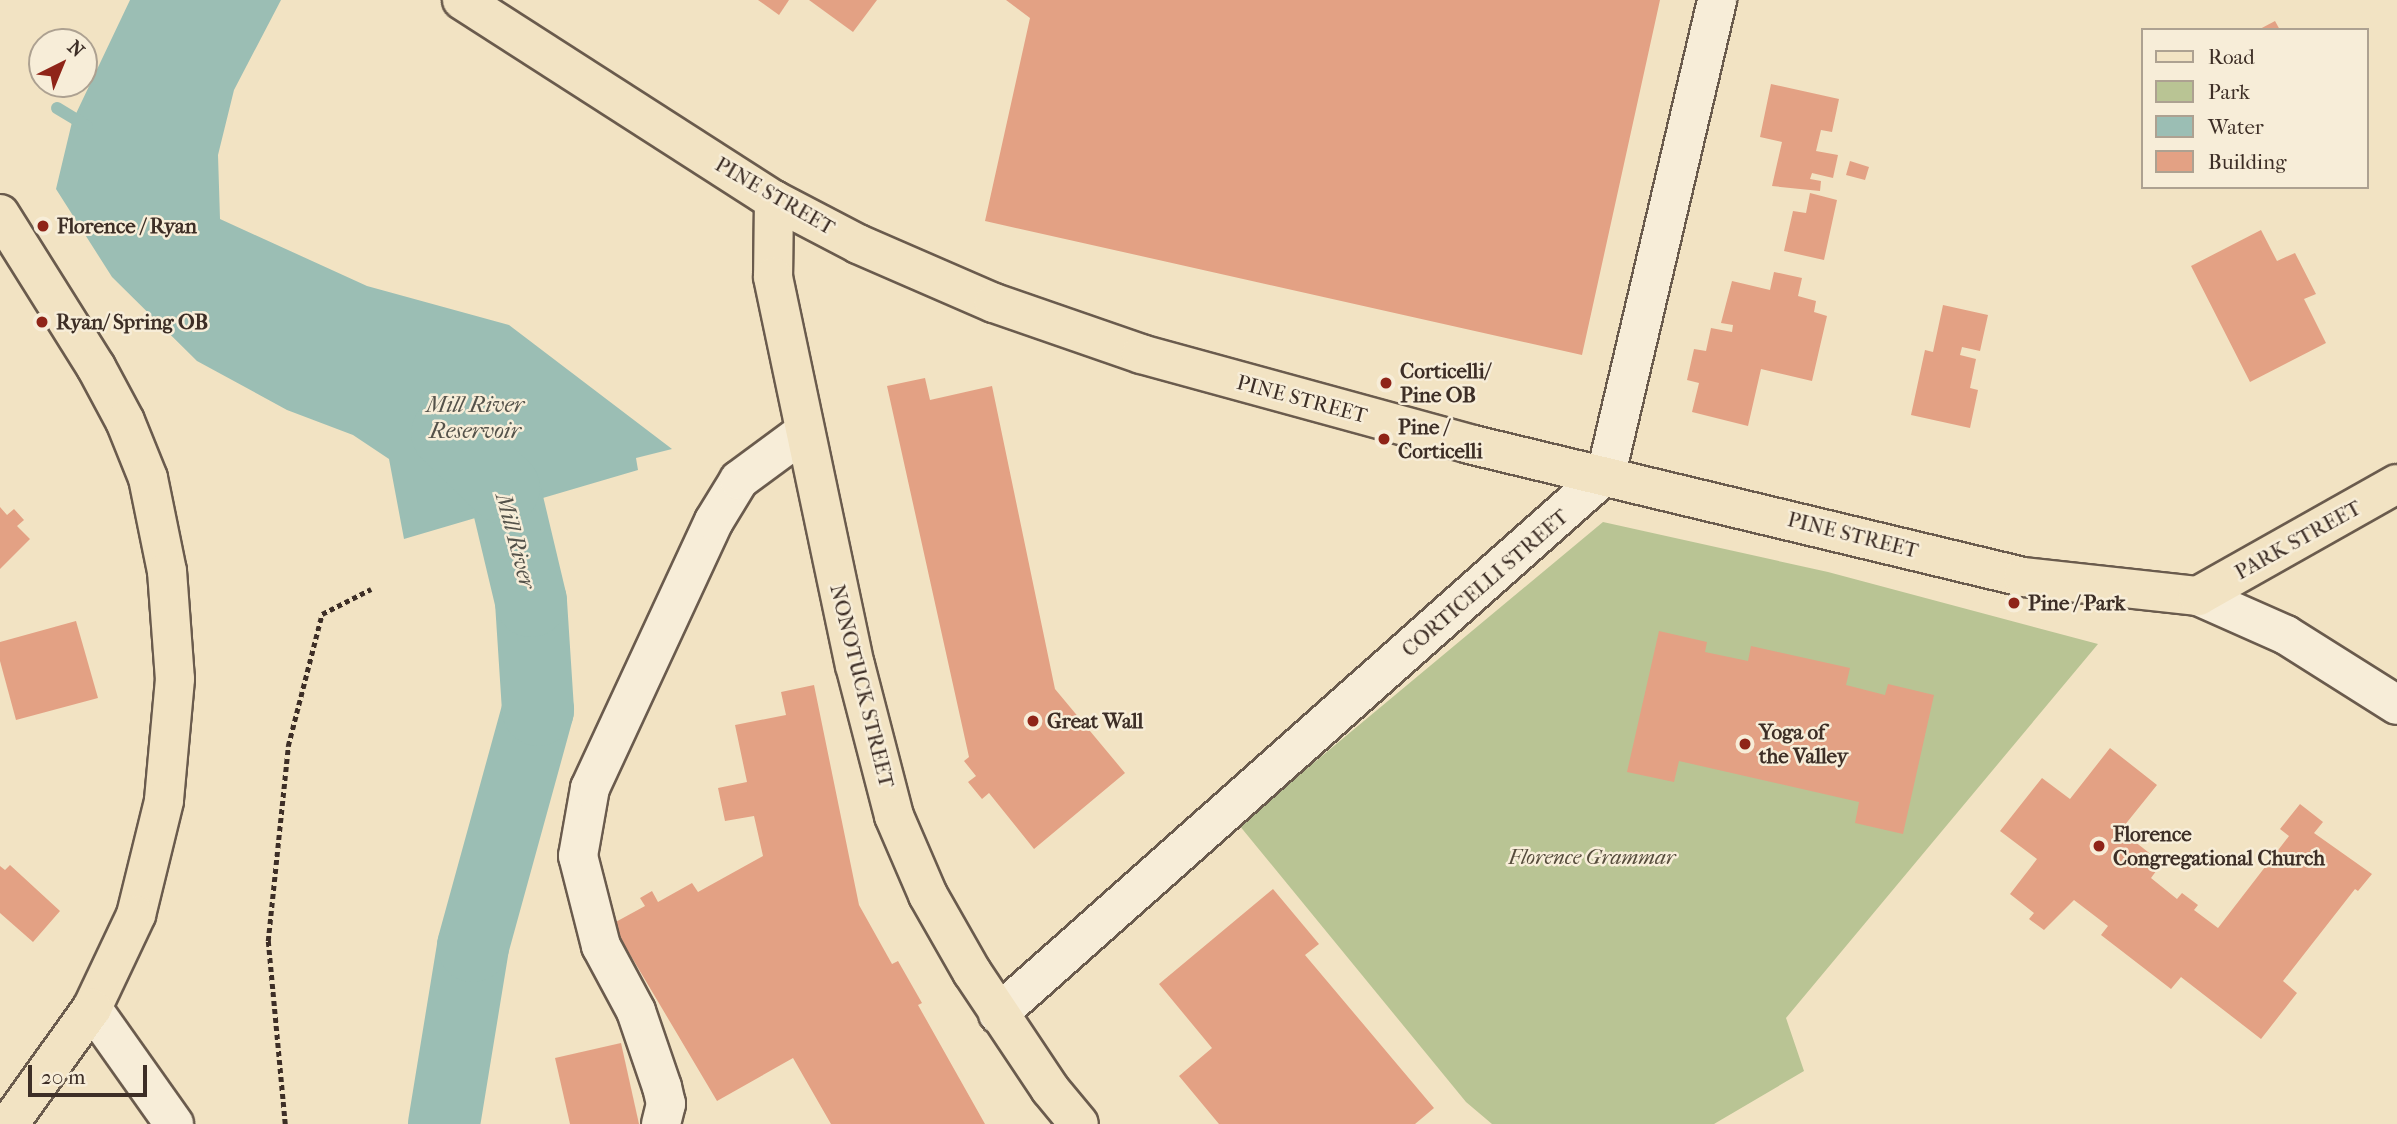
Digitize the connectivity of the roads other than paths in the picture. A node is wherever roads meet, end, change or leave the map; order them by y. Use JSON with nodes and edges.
{"nodes":[{"id":1,"x":462,"y":0,"type":"edge"},
{"id":2,"x":1717,"y":0,"type":"edge"},
{"id":3,"x":774,"y":200,"type":"junction"},
{"id":4,"x":0,"y":214,"type":"edge"},
{"id":5,"x":804,"y":432,"type":"junction"},
{"id":6,"x":1606,"y":474,"type":"junction"},
{"id":7,"x":2397,"y":484,"type":"edge"},
{"id":8,"x":2199,"y":596,"type":"junction"},
{"id":9,"x":2397,"y":705,"type":"edge"},
{"id":10,"x":92,"y":1008,"type":"junction"},
{"id":11,"x":998,"y":1014,"type":"junction"},
{"id":12,"x":9,"y":1124,"type":"edge"},
{"id":13,"x":174,"y":1124,"type":"edge"},
{"id":14,"x":661,"y":1124,"type":"edge"},
{"id":15,"x":1079,"y":1124,"type":"edge"}],
"edges":[{"from":1,"to":3,"type":"main road","name":"PINE STREET"},
{"from":2,"to":6,"type":"street"},
{"from":3,"to":5,"type":"main road","name":"NONOTUCK STREET"},
{"from":3,"to":6,"type":"main road","name":"PINE STREET"},
{"from":4,"to":10,"type":"main road"},
{"from":5,"to":11,"type":"main road","name":"NONOTUCK STREET"},
{"from":5,"to":14,"type":"street"},
{"from":6,"to":8,"type":"main road","name":"PINE STREET"},
{"from":6,"to":11,"type":"street","name":"CORTICELLI STREET"},
{"from":7,"to":8,"type":"main road","name":"PARK STREET"},
{"from":8,"to":9,"type":"street","name":"PINE STREET"},
{"from":10,"to":12,"type":"main road"},
{"from":10,"to":13,"type":"street"},
{"from":11,"to":15,"type":"main road","name":"NONOTUCK STREET"}]}
